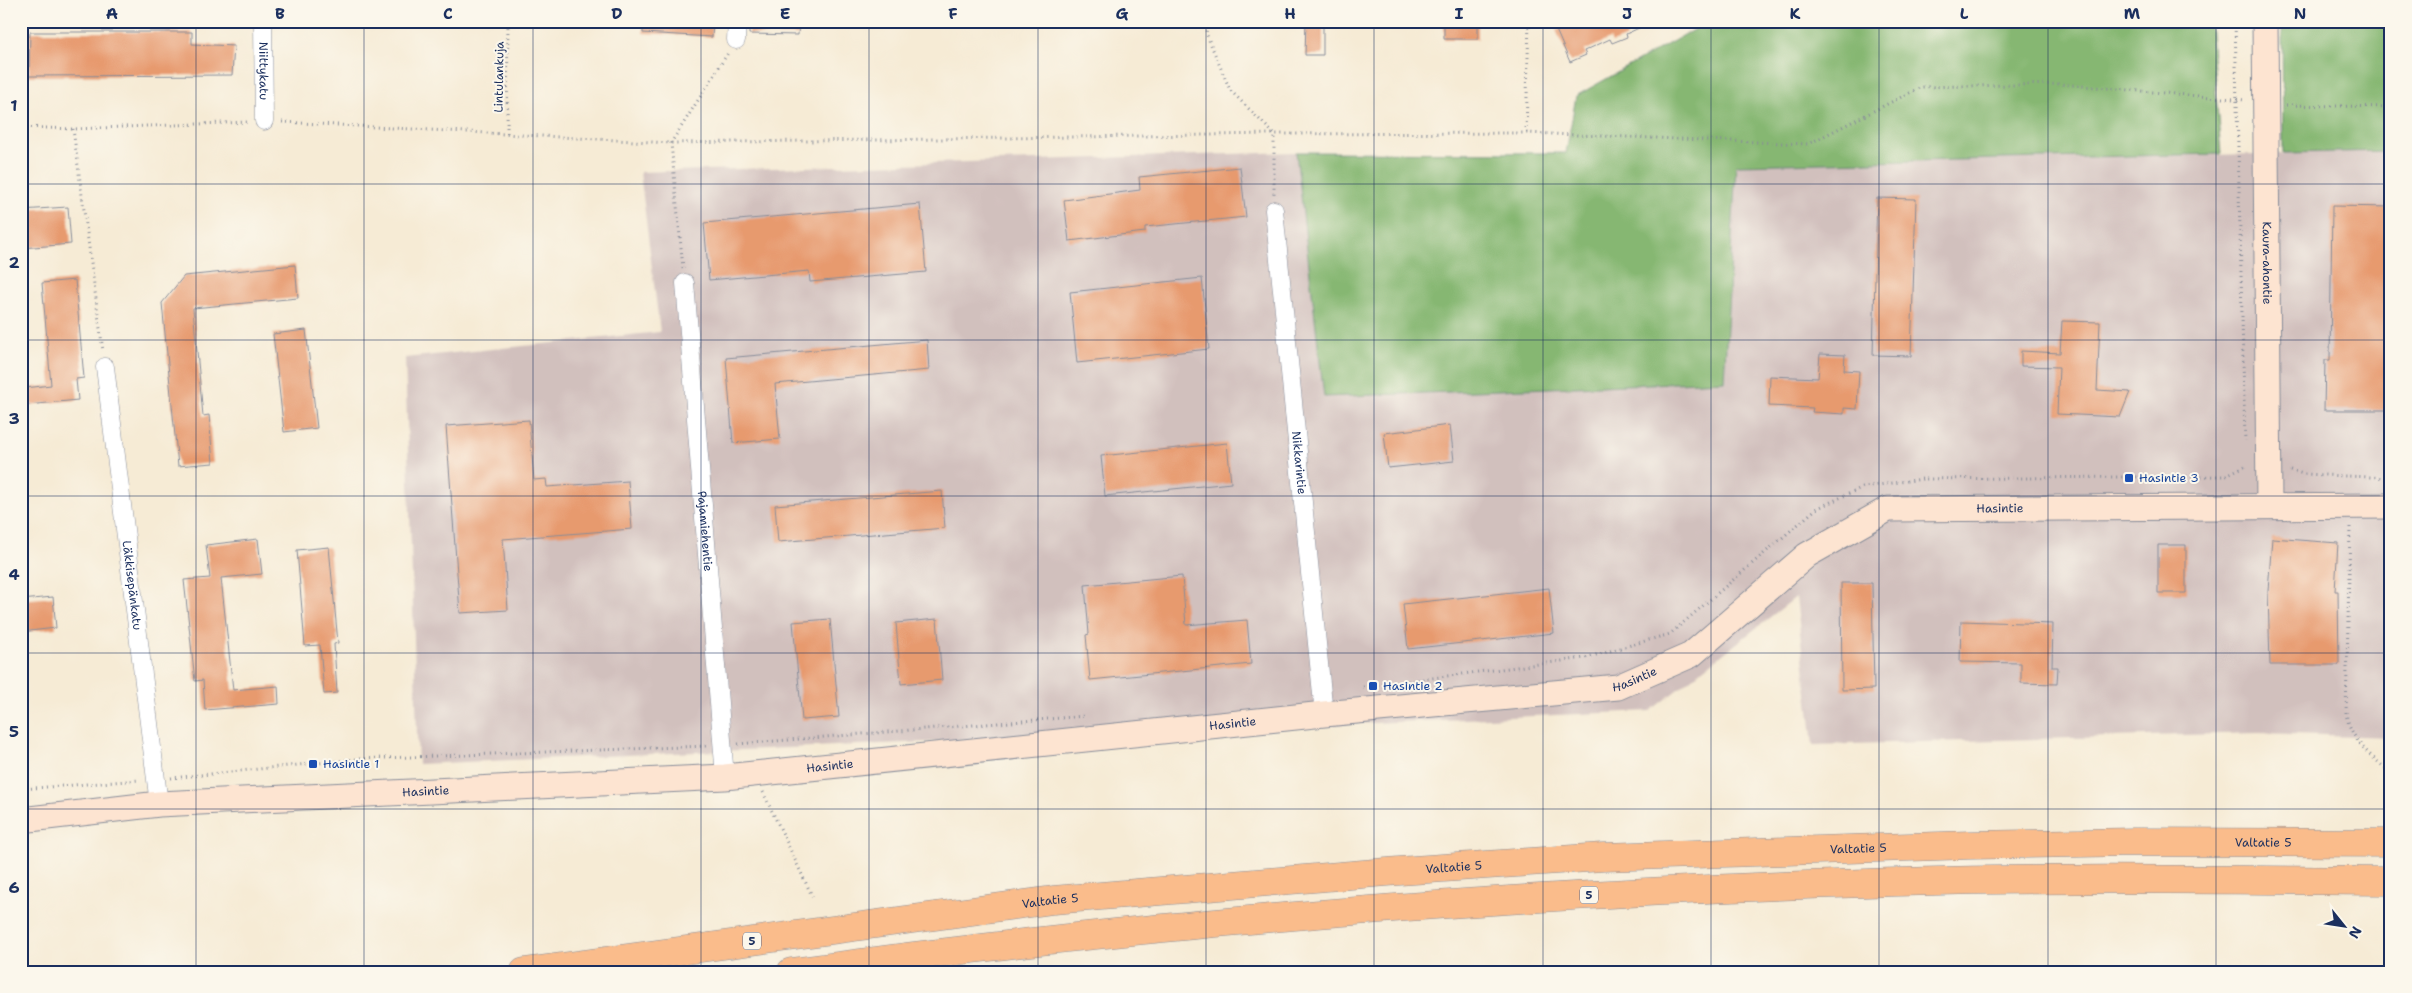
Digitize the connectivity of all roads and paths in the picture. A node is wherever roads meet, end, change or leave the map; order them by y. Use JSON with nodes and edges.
{"nodes":[{"id":1,"x":263,"y":21,"type":"edge"},
{"id":2,"x":508,"y":21,"type":"edge"},
{"id":3,"x":737,"y":21,"type":"edge"},
{"id":4,"x":1208,"y":21,"type":"edge"},
{"id":5,"x":1529,"y":21,"type":"edge"},
{"id":6,"x":2235,"y":21,"type":"edge"},
{"id":7,"x":2265,"y":21,"type":"edge"},
{"id":8,"x":736,"y":40,"type":"joint"},
{"id":9,"x":2236,"y":98,"type":"junction"},
{"id":10,"x":2266,"y":105,"type":"junction"},
{"id":11,"x":2391,"y":107,"type":"edge"},
{"id":12,"x":264,"y":121,"type":"junction"},
{"id":13,"x":21,"y":126,"type":"edge"},
{"id":14,"x":73,"y":129,"type":"junction"},
{"id":15,"x":507,"y":133,"type":"junction"},
{"id":16,"x":1526,"y":133,"type":"junction"},
{"id":17,"x":1274,"y":134,"type":"junction"},
{"id":18,"x":671,"y":143,"type":"junction"},
{"id":19,"x":1274,"y":210,"type":"joint"},
{"id":20,"x":685,"y":283,"type":"joint"},
{"id":21,"x":105,"y":367,"type":"joint"},
{"id":22,"x":2245,"y":446,"type":"dead end"},
{"id":23,"x":2245,"y":456,"type":"dead end"},
{"id":24,"x":2258,"y":465,"type":"junction"},
{"id":25,"x":2391,"y":478,"type":"edge"},
{"id":26,"x":2269,"y":506,"type":"junction"},
{"id":27,"x":2350,"y":506,"type":"junction"},
{"id":28,"x":2391,"y":506,"type":"edge"},
{"id":29,"x":1356,"y":688,"type":"dead end"},
{"id":30,"x":1324,"y":714,"type":"junction"},
{"id":31,"x":1094,"y":715,"type":"dead end"},
{"id":32,"x":753,"y":743,"type":"junction"},
{"id":33,"x":722,"y":745,"type":"junction"},
{"id":34,"x":2391,"y":772,"type":"edge"},
{"id":35,"x":755,"y":775,"type":"junction"},
{"id":36,"x":725,"y":777,"type":"junction"},
{"id":37,"x":156,"y":779,"type":"junction"},
{"id":38,"x":21,"y":789,"type":"edge"},
{"id":39,"x":159,"y":804,"type":"junction"},
{"id":40,"x":21,"y":820,"type":"edge"},
{"id":41,"x":2391,"y":843,"type":"edge"},
{"id":42,"x":2391,"y":881,"type":"edge"},
{"id":43,"x":813,"y":898,"type":"dead end"},
{"id":44,"x":524,"y":972,"type":"edge"},
{"id":45,"x":791,"y":972,"type":"edge"}],
"edges":[{"from":1,"to":12,"type":"street","name":"Niittykatu"},
{"from":2,"to":15,"type":"path","name":"Lintulankuja"},
{"from":3,"to":8,"type":"street"},
{"from":4,"to":17,"type":"path"},
{"from":5,"to":16,"type":"path"},
{"from":6,"to":9,"type":"path"},
{"from":7,"to":10,"type":"street","name":"Kaura-ahontie"},
{"from":8,"to":18,"type":"path"},
{"from":9,"to":10,"type":"path"},
{"from":9,"to":16,"type":"path"},
{"from":9,"to":22,"type":"path"},
{"from":10,"to":11,"type":"path"},
{"from":10,"to":24,"type":"street","name":"Kaura-ahontie"},
{"from":12,"to":14,"type":"path"},
{"from":12,"to":15,"type":"path"},
{"from":13,"to":14,"type":"path"},
{"from":14,"to":21,"type":"path"},
{"from":15,"to":18,"type":"path"},
{"from":16,"to":17,"type":"path"},
{"from":17,"to":18,"type":"path"},
{"from":17,"to":19,"type":"path"},
{"from":18,"to":20,"type":"path"},
{"from":19,"to":30,"type":"street","name":"Nikkarintie"},
{"from":20,"to":33,"type":"street","name":"Pajamiehentie"},
{"from":21,"to":37,"type":"street","name":"Läkkisepänkatu"},
{"from":23,"to":24,"type":"path"},
{"from":24,"to":25,"type":"path"},
{"from":24,"to":26,"type":"street","name":"Kaura-ahontie"},
{"from":24,"to":29,"type":"path"},
{"from":26,"to":27,"type":"street","name":"Hasintie"},
{"from":26,"to":30,"type":"street","name":"Hasintie"},
{"from":27,"to":28,"type":"street","name":"Hasintie"},
{"from":27,"to":34,"type":"path"},
{"from":30,"to":35,"type":"street","name":"Hasintie"},
{"from":31,"to":32,"type":"path"},
{"from":32,"to":33,"type":"path"},
{"from":32,"to":35,"type":"path"},
{"from":33,"to":36,"type":"street","name":"Pajamiehentie"},
{"from":33,"to":37,"type":"path"},
{"from":35,"to":36,"type":"street","name":"Hasintie"},
{"from":35,"to":43,"type":"path"},
{"from":36,"to":39,"type":"street","name":"Hasintie"},
{"from":37,"to":38,"type":"path"},
{"from":37,"to":39,"type":"street","name":"Läkkisepänkatu"},
{"from":39,"to":40,"type":"street","name":"Hasintie"},
{"from":41,"to":44,"type":"highway","name":"Valtatie 5","number":"5"},
{"from":42,"to":45,"type":"highway","number":"5"}]}
